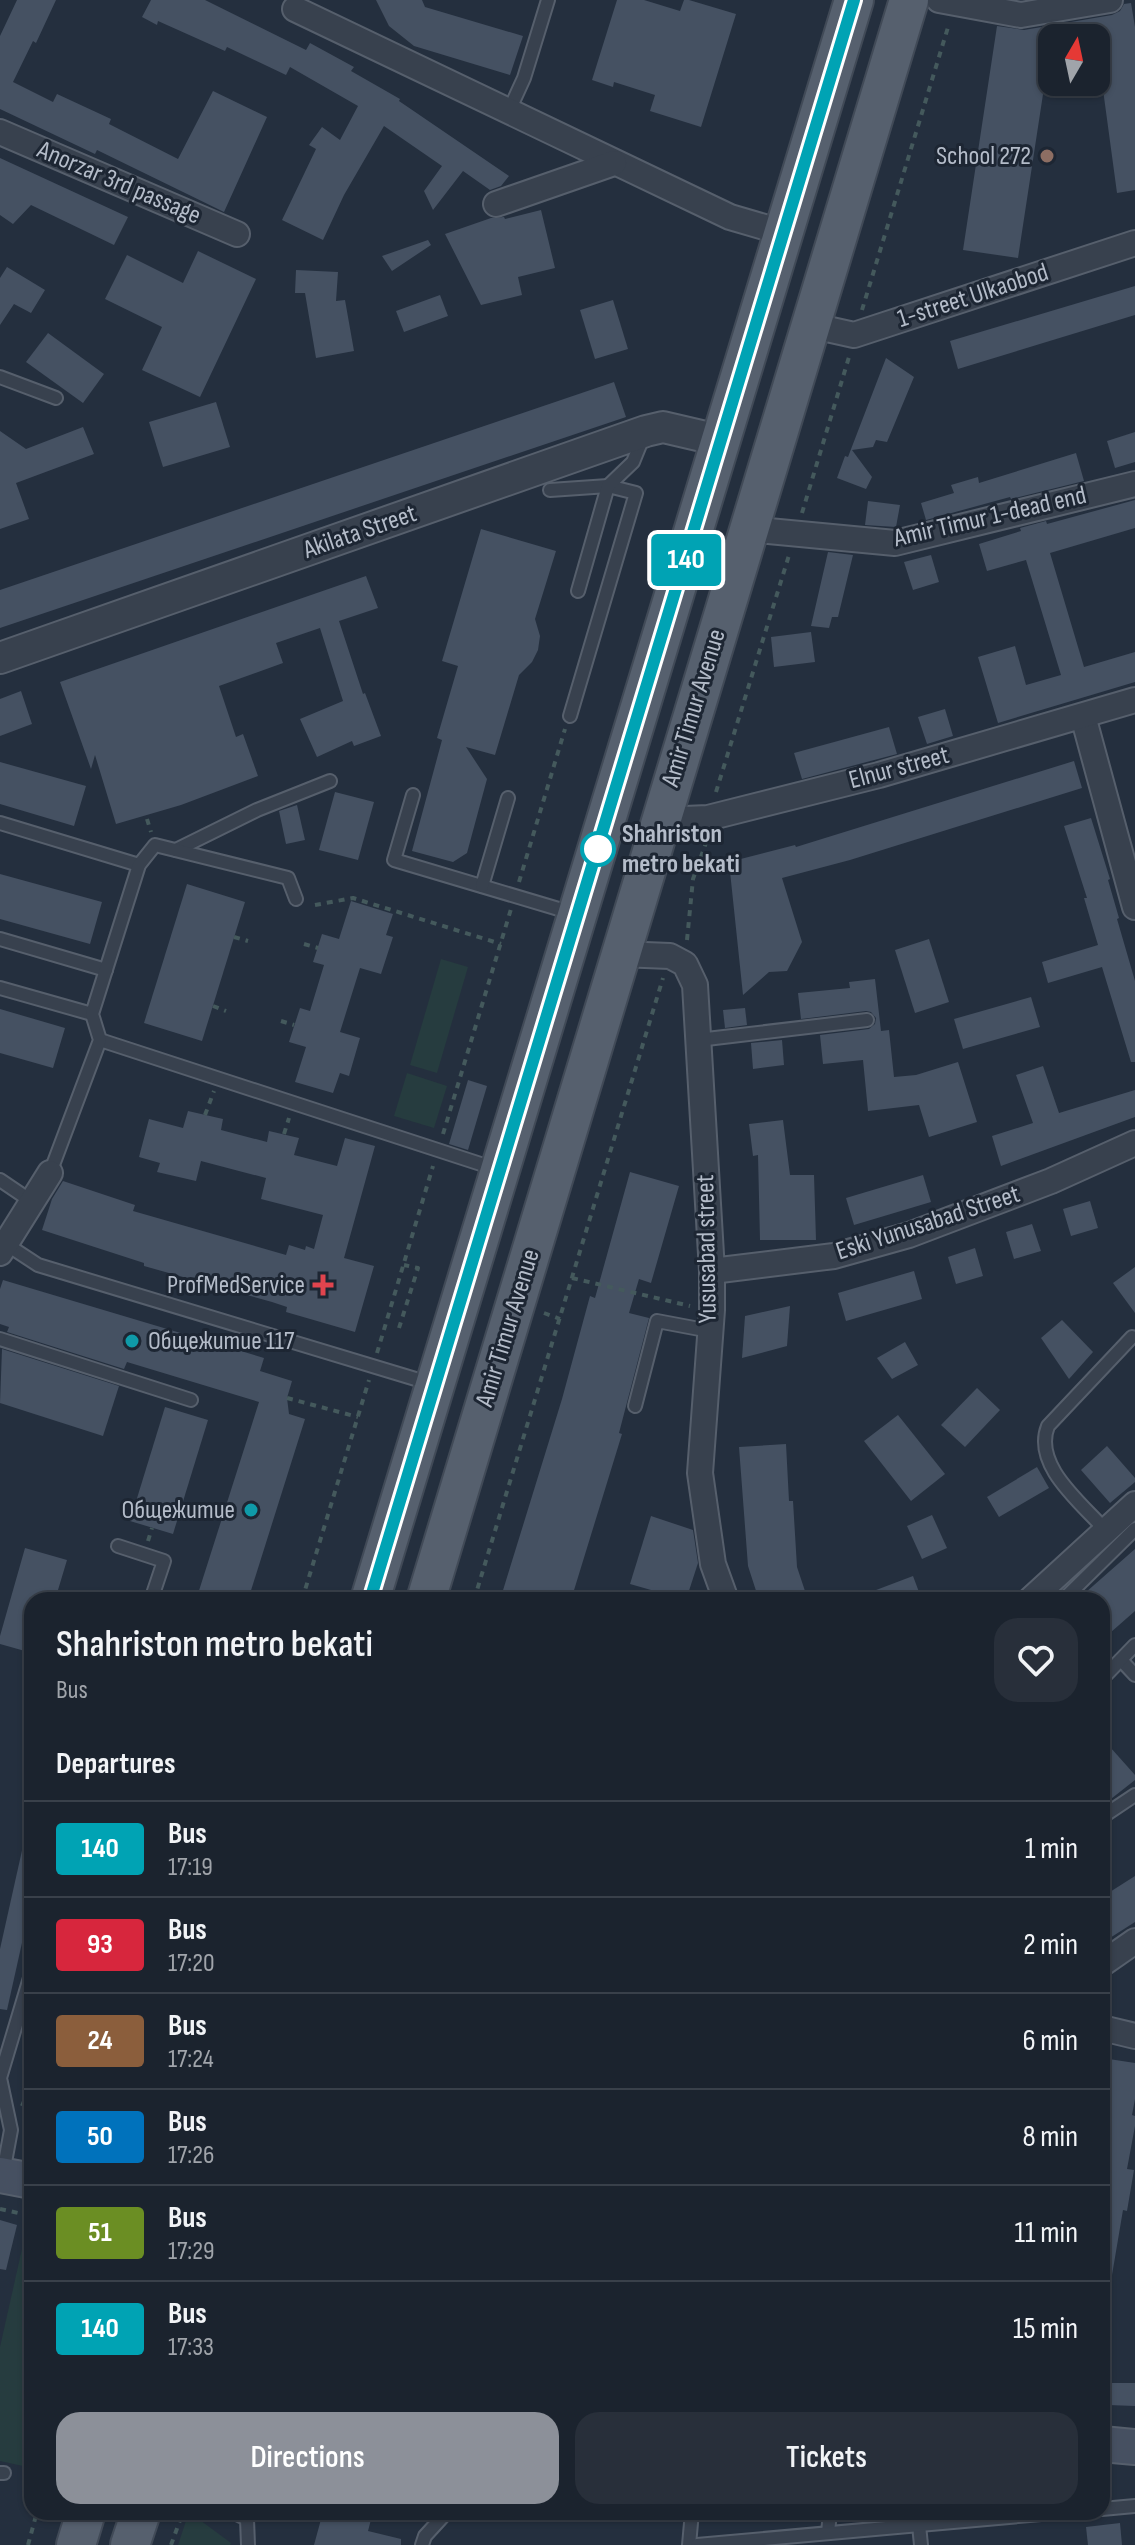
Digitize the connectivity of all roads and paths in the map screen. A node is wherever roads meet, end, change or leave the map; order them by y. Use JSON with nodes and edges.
{"nodes":[{"id":1,"x":548,"y":0,"type":"edge"},
{"id":2,"x":854,"y":0,"type":"edge"},
{"id":3,"x":909,"y":0,"type":"edge"},
{"id":4,"x":1110,"y":0,"type":"edge"},
{"id":5,"x":947,"y":1,"type":"edge"},
{"id":6,"x":295,"y":9,"type":"dead end"},
{"id":7,"x":508,"y":113,"type":"junction"},
{"id":8,"x":0,"y":132,"type":"edge"},
{"id":9,"x":614,"y":163,"type":"junction"},
{"id":10,"x":496,"y":204,"type":"dead end"},
{"id":11,"x":785,"y":233,"type":"junction"},
{"id":12,"x":237,"y":234,"type":"dead end"},
{"id":13,"x":1135,"y":243,"type":"edge"},
{"id":14,"x":809,"y":325,"type":"junction"},
{"id":15,"x":854,"y":335,"type":"junction"},
{"id":16,"x":0,"y":377,"type":"edge"},
{"id":17,"x":56,"y":398,"type":"dead end"},
{"id":18,"x":646,"y":431,"type":"junction"},
{"id":19,"x":723,"y":441,"type":"junction"},
{"id":20,"x":1135,"y":484,"type":"edge"},
{"id":21,"x":608,"y":486,"type":"junction"},
{"id":22,"x":550,"y":490,"type":"dead end"},
{"id":23,"x":748,"y":529,"type":"junction"},
{"id":24,"x":796,"y":534,"type":"junction"},
{"id":25,"x":578,"y":591,"type":"dead end"},
{"id":26,"x":0,"y":658,"type":"edge"},
{"id":27,"x":1135,"y":700,"type":"edge"},
{"id":28,"x":570,"y":716,"type":"dead end"},
{"id":29,"x":1083,"y":716,"type":"junction"},
{"id":30,"x":330,"y":781,"type":"dead end"},
{"id":31,"x":413,"y":795,"type":"dead end"},
{"id":32,"x":508,"y":798,"type":"dead end"},
{"id":33,"x":708,"y":818,"type":"junction"},
{"id":34,"x":661,"y":820,"type":"junction"},
{"id":35,"x":0,"y":823,"type":"edge"},
{"id":36,"x":176,"y":850,"type":"junction"},
{"id":37,"x":139,"y":865,"type":"junction"},
{"id":38,"x":482,"y":886,"type":"junction"},
{"id":39,"x":296,"y":899,"type":"dead end"},
{"id":40,"x":315,"y":905,"type":"dead end"},
{"id":41,"x":1135,"y":907,"type":"edge"},
{"id":42,"x":578,"y":914,"type":"junction"},
{"id":43,"x":234,"y":937,"type":"dead end"},
{"id":44,"x":0,"y":939,"type":"edge"},
{"id":45,"x":248,"y":941,"type":"dead end"},
{"id":46,"x":304,"y":944,"type":"dead end"},
{"id":47,"x":501,"y":944,"type":"dead end"},
{"id":48,"x":318,"y":948,"type":"dead end"},
{"id":49,"x":620,"y":954,"type":"junction"},
{"id":50,"x":670,"y":956,"type":"junction"},
{"id":51,"x":106,"y":970,"type":"junction"},
{"id":52,"x":695,"y":985,"type":"junction"},
{"id":53,"x":0,"y":988,"type":"edge"},
{"id":54,"x":213,"y":1006,"type":"dead end"},
{"id":55,"x":226,"y":1011,"type":"dead end"},
{"id":56,"x":92,"y":1014,"type":"junction"},
{"id":57,"x":867,"y":1020,"type":"dead end"},
{"id":58,"x":281,"y":1021,"type":"dead end"},
{"id":59,"x":294,"y":1025,"type":"dead end"},
{"id":60,"x":100,"y":1040,"type":"junction"},
{"id":61,"x":698,"y":1040,"type":"junction"},
{"id":62,"x":218,"y":1078,"type":"junction"},
{"id":63,"x":205,"y":1115,"type":"dead end"},
{"id":64,"x":1135,"y":1143,"type":"edge"},
{"id":65,"x":501,"y":1170,"type":"junction"},
{"id":66,"x":50,"y":1173,"type":"joint"},
{"id":67,"x":0,"y":1180,"type":"edge"},
{"id":68,"x":34,"y":1203,"type":"junction"},
{"id":69,"x":3,"y":1249,"type":"edge"},
{"id":70,"x":404,"y":1265,"type":"dead end"},
{"id":71,"x":712,"y":1271,"type":"junction"},
{"id":72,"x":572,"y":1278,"type":"junction"},
{"id":73,"x":541,"y":1312,"type":"dead end"},
{"id":74,"x":560,"y":1319,"type":"junction"},
{"id":75,"x":711,"y":1321,"type":"junction"},
{"id":76,"x":399,"y":1328,"type":"dead end"},
{"id":77,"x":1132,"y":1337,"type":"dead end"},
{"id":78,"x":0,"y":1339,"type":"edge"},
{"id":79,"x":435,"y":1385,"type":"junction"},
{"id":80,"x":287,"y":1398,"type":"dead end"},
{"id":81,"x":191,"y":1400,"type":"dead end"},
{"id":82,"x":635,"y":1406,"type":"dead end"},
{"id":83,"x":358,"y":1417,"type":"dead end"},
{"id":84,"x":1135,"y":1504,"type":"edge"},
{"id":85,"x":1135,"y":1529,"type":"edge"},
{"id":86,"x":1107,"y":1532,"type":"junction"},
{"id":87,"x":118,"y":1546,"type":"dead end"},
{"id":88,"x":154,"y":1592,"type":"edge"},
{"id":89,"x":372,"y":1592,"type":"edge"},
{"id":90,"x":428,"y":1592,"type":"edge"},
{"id":91,"x":476,"y":1592,"type":"edge"},
{"id":92,"x":723,"y":1592,"type":"edge"},
{"id":93,"x":1039,"y":1592,"type":"edge"},
{"id":94,"x":1071,"y":1592,"type":"edge"},
{"id":95,"x":1135,"y":1645,"type":"edge"},
{"id":96,"x":1121,"y":1660,"type":"junction"},
{"id":97,"x":1110,"y":1671,"type":"edge"},
{"id":98,"x":1135,"y":1675,"type":"edge"},
{"id":99,"x":1135,"y":1795,"type":"edge"},
{"id":100,"x":1110,"y":1812,"type":"edge"},
{"id":101,"x":1135,"y":1941,"type":"edge"},
{"id":102,"x":1110,"y":1958,"type":"edge"},
{"id":103,"x":24,"y":1998,"type":"edge"},
{"id":104,"x":1110,"y":2030,"type":"edge"},
{"id":105,"x":1135,"y":2036,"type":"edge"},
{"id":106,"x":8,"y":2185,"type":"edge"},
{"id":107,"x":24,"y":2206,"type":"edge"},
{"id":108,"x":1110,"y":2445,"type":"edge"},
{"id":109,"x":1135,"y":2447,"type":"edge"},
{"id":110,"x":1135,"y":2506,"type":"edge"},
{"id":111,"x":1110,"y":2508,"type":"edge"},
{"id":112,"x":35,"y":2520,"type":"edge"},
{"id":113,"x":84,"y":2520,"type":"edge"},
{"id":114,"x":138,"y":2520,"type":"edge"},
{"id":115,"x":180,"y":2520,"type":"edge"},
{"id":116,"x":247,"y":2520,"type":"edge"},
{"id":117,"x":440,"y":2520,"type":"edge"},
{"id":118,"x":691,"y":2520,"type":"edge"},
{"id":119,"x":829,"y":2520,"type":"edge"},
{"id":120,"x":975,"y":2520,"type":"edge"},
{"id":121,"x":919,"y":2525,"type":"junction"},
{"id":122,"x":828,"y":2533,"type":"junction"},
{"id":123,"x":28,"y":2545,"type":"edge"},
{"id":124,"x":76,"y":2545,"type":"edge"},
{"id":125,"x":130,"y":2545,"type":"edge"},
{"id":126,"x":171,"y":2545,"type":"edge"},
{"id":127,"x":248,"y":2545,"type":"edge"},
{"id":128,"x":422,"y":2545,"type":"edge"},
{"id":129,"x":689,"y":2545,"type":"edge"},
{"id":130,"x":697,"y":2545,"type":"edge"},
{"id":131,"x":921,"y":2545,"type":"edge"}],
"edges":[{"from":1,"to":7,"type":"lane"},
{"from":2,"to":11,"type":"main road","name":"Amir Timur Avenue"},
{"from":3,"to":14,"type":"main road","name":"Amir Timur Avenue"},
{"from":4,"to":5,"type":"street"},
{"from":5,"to":15,"type":"path"},
{"from":6,"to":7,"type":"street"},
{"from":7,"to":9,"type":"street"},
{"from":8,"to":12,"type":"street","name":"Anorzar 3rd passage"},
{"from":9,"to":10,"type":"street"},
{"from":9,"to":11,"type":"street"},
{"from":11,"to":19,"type":"main road","name":"Amir Timur Avenue"},
{"from":13,"to":15,"type":"street","name":"1-street Ulkaobod"},
{"from":14,"to":15,"type":"street"},
{"from":14,"to":23,"type":"main road","name":"Amir Timur Avenue"},
{"from":15,"to":24,"type":"path"},
{"from":16,"to":17,"type":"lane"},
{"from":18,"to":19,"type":"street","name":"Аkilata Street"},
{"from":18,"to":21,"type":"lane"},
{"from":18,"to":26,"type":"street","name":"Аkilata Street"},
{"from":19,"to":42,"type":"main road","name":"Amir Timur Avenue"},
{"from":20,"to":24,"type":"street","name":"Amir Timur 1-dead end"},
{"from":21,"to":22,"type":"lane"},
{"from":21,"to":25,"type":"lane"},
{"from":21,"to":28,"type":"lane"},
{"from":23,"to":24,"type":"street","name":"Amir Timur 1-dead end"},
{"from":23,"to":34,"type":"main road","name":"Amir Timur Avenue"},
{"from":24,"to":33,"type":"path"},
{"from":27,"to":29,"type":"street","name":"Elnur street"},
{"from":29,"to":33,"type":"street","name":"Elnur street"},
{"from":29,"to":41,"type":"street"},
{"from":30,"to":36,"type":"lane"},
{"from":31,"to":38,"type":"lane"},
{"from":32,"to":38,"type":"lane"},
{"from":33,"to":34,"type":"street","name":"Elnur street"},
{"from":33,"to":52,"type":"path"},
{"from":34,"to":49,"type":"main road","name":"Amir Timur Avenue"},
{"from":35,"to":37,"type":"lane"},
{"from":36,"to":37,"type":"lane"},
{"from":36,"to":39,"type":"lane"},
{"from":37,"to":51,"type":"lane"},
{"from":38,"to":42,"type":"lane"},
{"from":40,"to":47,"type":"path"},
{"from":42,"to":65,"type":"main road","name":"Amir Timur Avenue"},
{"from":43,"to":45,"type":"path"},
{"from":44,"to":51,"type":"lane"},
{"from":46,"to":48,"type":"path"},
{"from":49,"to":50,"type":"street"},
{"from":49,"to":90,"type":"main road","name":"Amir Timur Avenue"},
{"from":50,"to":52,"type":"street"},
{"from":50,"to":72,"type":"path"},
{"from":51,"to":56,"type":"lane"},
{"from":52,"to":61,"type":"street","name":"Yususabad street"},
{"from":53,"to":56,"type":"lane"},
{"from":54,"to":55,"type":"path"},
{"from":56,"to":60,"type":"lane"},
{"from":57,"to":61,"type":"lane"},
{"from":58,"to":59,"type":"path"},
{"from":60,"to":62,"type":"lane"},
{"from":60,"to":66,"type":"lane"},
{"from":61,"to":71,"type":"street","name":"Yususabad street"},
{"from":62,"to":63,"type":"path"},
{"from":62,"to":65,"type":"lane"},
{"from":64,"to":71,"type":"street","name":"Eski Yunusabad Street"},
{"from":65,"to":79,"type":"main road","name":"Amir Timur Avenue"},
{"from":66,"to":68,"type":"street"},
{"from":67,"to":68,"type":"lane"},
{"from":68,"to":69,"type":"street"},
{"from":69,"to":79,"type":"lane"},
{"from":70,"to":76,"type":"path"},
{"from":71,"to":75,"type":"street","name":"Yususabad street"},
{"from":72,"to":74,"type":"path"},
{"from":72,"to":75,"type":"path"},
{"from":73,"to":74,"type":"path"},
{"from":74,"to":91,"type":"path"},
{"from":75,"to":82,"type":"lane"},
{"from":75,"to":92,"type":"street","name":"Yususabad street"},
{"from":77,"to":86,"type":"lane"},
{"from":78,"to":81,"type":"lane"},
{"from":79,"to":89,"type":"main road","name":"Amir Timur Avenue"},
{"from":80,"to":83,"type":"path"},
{"from":84,"to":86,"type":"street"},
{"from":85,"to":94,"type":"lane"},
{"from":86,"to":93,"type":"street"},
{"from":87,"to":88,"type":"lane"},
{"from":95,"to":96,"type":"lane"},
{"from":96,"to":97,"type":"lane"},
{"from":96,"to":98,"type":"lane"},
{"from":99,"to":100,"type":"lane"},
{"from":101,"to":102,"type":"street"},
{"from":103,"to":106,"type":"lane"},
{"from":104,"to":105,"type":"street"},
{"from":106,"to":107,"type":"path"},
{"from":108,"to":109,"type":"main road"},
{"from":110,"to":111,"type":"lane"},
{"from":112,"to":123,"type":"path"},
{"from":113,"to":124,"type":"main road"},
{"from":114,"to":125,"type":"main road"},
{"from":115,"to":126,"type":"path"},
{"from":116,"to":127,"type":"lane"},
{"from":117,"to":128,"type":"lane"},
{"from":118,"to":129,"type":"lane"},
{"from":119,"to":122,"type":"lane"},
{"from":120,"to":121,"type":"lane"},
{"from":121,"to":122,"type":"lane"},
{"from":121,"to":131,"type":"lane"},
{"from":122,"to":130,"type":"lane"}]}
